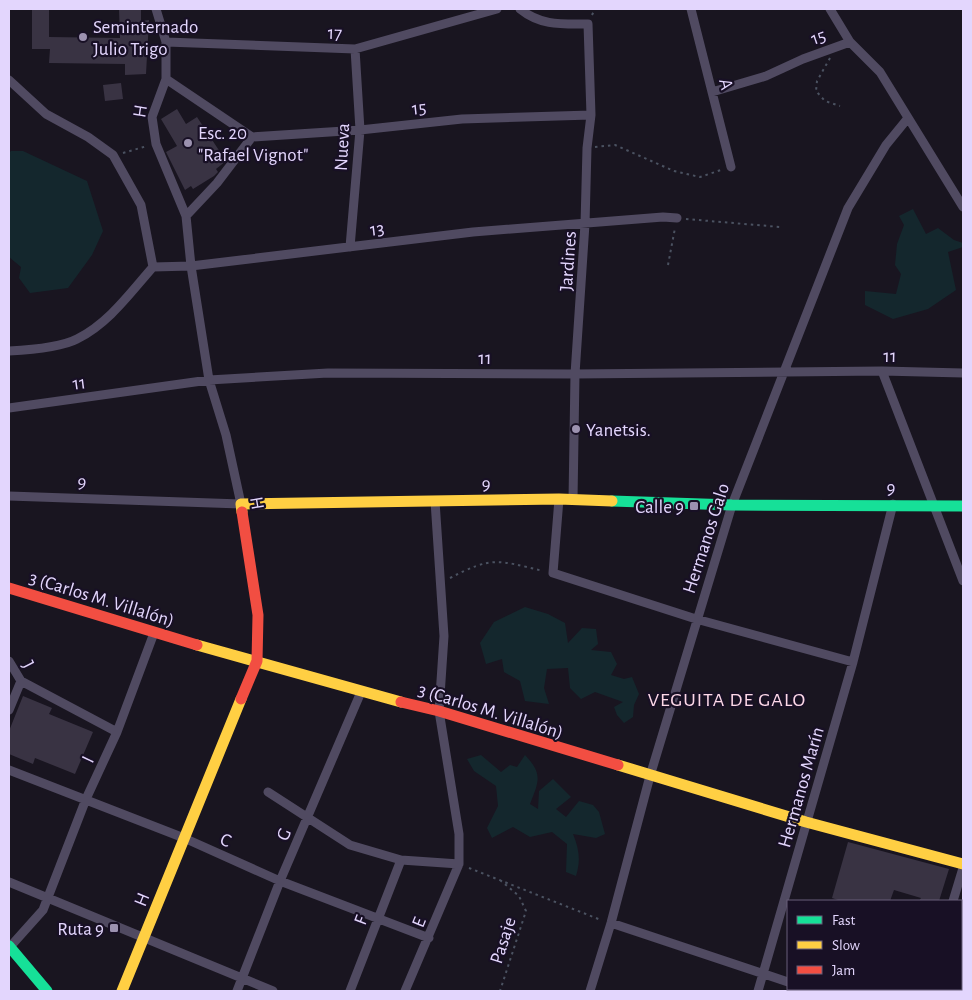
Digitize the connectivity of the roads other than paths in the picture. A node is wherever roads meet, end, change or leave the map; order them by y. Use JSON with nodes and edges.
{"nodes":[{"id":1,"x":156,"y":9,"type":"edge"},
{"id":2,"x":497,"y":9,"type":"edge"},
{"id":3,"x":520,"y":9,"type":"edge"},
{"id":4,"x":691,"y":9,"type":"edge"},
{"id":5,"x":830,"y":9,"type":"edge"},
{"id":6,"x":166,"y":42,"type":"junction"},
{"id":7,"x":850,"y":42,"type":"junction"},
{"id":8,"x":355,"y":49,"type":"junction"},
{"id":9,"x":166,"y":79,"type":"junction"},
{"id":10,"x":9,"y":80,"type":"edge"},
{"id":11,"x":712,"y":92,"type":"junction"},
{"id":12,"x":591,"y":116,"type":"junction"},
{"id":13,"x":908,"y":118,"type":"junction"},
{"id":14,"x":360,"y":130,"type":"junction"},
{"id":15,"x":252,"y":137,"type":"junction"},
{"id":16,"x":731,"y":167,"type":"road end"},
{"id":17,"x":963,"y":207,"type":"edge"},
{"id":18,"x":186,"y":216,"type":"junction"},
{"id":19,"x":677,"y":218,"type":"road end"},
{"id":20,"x":585,"y":224,"type":"junction"},
{"id":21,"x":350,"y":247,"type":"junction"},
{"id":22,"x":191,"y":266,"type":"junction"},
{"id":23,"x":153,"y":267,"type":"junction"},
{"id":24,"x":9,"y":351,"type":"edge"},
{"id":25,"x":783,"y":371,"type":"junction"},
{"id":26,"x":882,"y":371,"type":"junction"},
{"id":27,"x":576,"y":374,"type":"junction"},
{"id":28,"x":963,"y":374,"type":"edge"},
{"id":29,"x":208,"y":380,"type":"junction"},
{"id":30,"x":9,"y":408,"type":"edge"},
{"id":31,"x":9,"y":496,"type":"edge"},
{"id":32,"x":559,"y":499,"type":"junction"},
{"id":33,"x":573,"y":500,"type":"junction"},
{"id":34,"x":435,"y":501,"type":"junction"},
{"id":35,"x":241,"y":504,"type":"junction"},
{"id":36,"x":893,"y":504,"type":"junction"},
{"id":37,"x":732,"y":505,"type":"junction"},
{"id":38,"x":934,"y":505,"type":"junction"},
{"id":39,"x":963,"y":506,"type":"edge"},
{"id":40,"x":963,"y":581,"type":"edge"},
{"id":41,"x":9,"y":588,"type":"edge"},
{"id":42,"x":696,"y":619,"type":"junction"},
{"id":43,"x":154,"y":633,"type":"junction"},
{"id":44,"x":9,"y":661,"type":"edge"},
{"id":45,"x":257,"y":661,"type":"junction"},
{"id":46,"x":853,"y":662,"type":"junction"},
{"id":47,"x":21,"y":681,"type":"junction"},
{"id":48,"x":361,"y":692,"type":"junction"},
{"id":49,"x":9,"y":710,"type":"edge"},
{"id":50,"x":438,"y":711,"type":"junction"},
{"id":51,"x":118,"y":732,"type":"junction"},
{"id":52,"x":9,"y":770,"type":"edge"},
{"id":53,"x":650,"y":776,"type":"junction"},
{"id":54,"x":268,"y":792,"type":"dead end"},
{"id":55,"x":86,"y":799,"type":"junction"},
{"id":56,"x":308,"y":818,"type":"junction"},
{"id":57,"x":806,"y":822,"type":"junction"},
{"id":58,"x":184,"y":838,"type":"junction"},
{"id":59,"x":401,"y":860,"type":"junction"},
{"id":60,"x":459,"y":864,"type":"junction"},
{"id":61,"x":963,"y":864,"type":"edge"},
{"id":62,"x":963,"y":868,"type":"edge"},
{"id":63,"x":280,"y":881,"type":"junction"},
{"id":64,"x":9,"y":882,"type":"edge"},
{"id":65,"x":47,"y":898,"type":"junction"},
{"id":66,"x":953,"y":900,"type":"edge"},
{"id":67,"x":378,"y":918,"type":"junction"},
{"id":68,"x":611,"y":923,"type":"junction"},
{"id":69,"x":430,"y":938,"type":"junction"},
{"id":70,"x":144,"y":939,"type":"junction"},
{"id":71,"x":9,"y":947,"type":"edge"},
{"id":72,"x":764,"y":974,"type":"junction"},
{"id":73,"x":242,"y":979,"type":"junction"},
{"id":74,"x":787,"y":982,"type":"edge"},
{"id":75,"x":47,"y":991,"type":"edge"},
{"id":76,"x":122,"y":991,"type":"edge"},
{"id":77,"x":237,"y":991,"type":"edge"},
{"id":78,"x":273,"y":991,"type":"edge"},
{"id":79,"x":350,"y":991,"type":"edge"},
{"id":80,"x":405,"y":991,"type":"edge"},
{"id":81,"x":590,"y":991,"type":"edge"},
{"id":82,"x":758,"y":991,"type":"edge"}],
"edges":[{"from":1,"to":6,"type":"street","name":"H"},
{"from":2,"to":8,"type":"street","name":"17"},
{"from":3,"to":12,"type":"street","name":"Jardines"},
{"from":4,"to":11,"type":"street","name":"A"},
{"from":5,"to":7,"type":"street"},
{"from":6,"to":8,"type":"street","name":"17"},
{"from":6,"to":9,"type":"street","name":"H"},
{"from":7,"to":11,"type":"street","name":"15"},
{"from":7,"to":13,"type":"street"},
{"from":8,"to":14,"type":"street","name":"Nueva"},
{"from":9,"to":15,"type":"street"},
{"from":9,"to":18,"type":"street","name":"H"},
{"from":10,"to":23,"type":"street"},
{"from":11,"to":16,"type":"street","name":"A"},
{"from":12,"to":14,"type":"street","name":"15"},
{"from":12,"to":20,"type":"street","name":"Jardines"},
{"from":13,"to":17,"type":"street"},
{"from":13,"to":25,"type":"street","name":"Hermanos Galo"},
{"from":14,"to":15,"type":"street","name":"15"},
{"from":14,"to":21,"type":"street","name":"Nueva"},
{"from":15,"to":18,"type":"street"},
{"from":18,"to":22,"type":"street","name":"H"},
{"from":19,"to":20,"type":"street","name":"13"},
{"from":20,"to":21,"type":"street","name":"13"},
{"from":20,"to":27,"type":"street","name":"Jardines"},
{"from":21,"to":22,"type":"street","name":"13"},
{"from":22,"to":23,"type":"street","name":"13"},
{"from":22,"to":29,"type":"street","name":"H"},
{"from":23,"to":24,"type":"street"},
{"from":25,"to":26,"type":"street","name":"11"},
{"from":25,"to":27,"type":"street","name":"11"},
{"from":25,"to":37,"type":"street","name":"Hermanos Galo"},
{"from":26,"to":28,"type":"street","name":"11"},
{"from":26,"to":38,"type":"street"},
{"from":27,"to":29,"type":"street","name":"11"},
{"from":27,"to":33,"type":"street","name":"Jardines"},
{"from":29,"to":30,"type":"street","name":"11"},
{"from":29,"to":35,"type":"street","name":"H"},
{"from":31,"to":35,"type":"street","name":"9"},
{"from":32,"to":33,"type":"street","name":"9"},
{"from":32,"to":34,"type":"street","name":"9"},
{"from":32,"to":42,"type":"street"},
{"from":33,"to":37,"type":"street","name":"9"},
{"from":34,"to":35,"type":"street","name":"9"},
{"from":34,"to":50,"type":"street"},
{"from":35,"to":45,"type":"street","name":"H"},
{"from":36,"to":37,"type":"street","name":"9"},
{"from":36,"to":38,"type":"street","name":"9"},
{"from":36,"to":46,"type":"street","name":"Hermanos Marín"},
{"from":37,"to":42,"type":"street","name":"Hermanos Galo"},
{"from":38,"to":39,"type":"street","name":"9"},
{"from":38,"to":40,"type":"street"},
{"from":41,"to":43,"type":"street","name":"3 (Carlos M. Villalón)"},
{"from":42,"to":46,"type":"street"},
{"from":42,"to":53,"type":"street","name":"Hermanos Galo"},
{"from":43,"to":45,"type":"street","name":"3 (Carlos M. Villalón)"},
{"from":43,"to":51,"type":"street","name":"I"},
{"from":44,"to":47,"type":"street","name":"J"},
{"from":45,"to":48,"type":"street","name":"3 (Carlos M. Villalón)"},
{"from":45,"to":58,"type":"street","name":"H"},
{"from":46,"to":57,"type":"street","name":"Hermanos Marín"},
{"from":47,"to":49,"type":"street","name":"J"},
{"from":47,"to":51,"type":"street"},
{"from":48,"to":50,"type":"street","name":"3 (Carlos M. Villalón)"},
{"from":48,"to":56,"type":"street","name":"G"},
{"from":50,"to":53,"type":"street","name":"3 (Carlos M. Villalón)"},
{"from":50,"to":60,"type":"street"},
{"from":51,"to":55,"type":"street","name":"I"},
{"from":52,"to":55,"type":"street","name":"C"},
{"from":53,"to":57,"type":"street","name":"3 (Carlos M. Villalón)"},
{"from":53,"to":68,"type":"street","name":"Hermanos Galo"},
{"from":54,"to":56,"type":"street"},
{"from":55,"to":58,"type":"street","name":"C"},
{"from":55,"to":65,"type":"street","name":"I"},
{"from":56,"to":59,"type":"street"},
{"from":56,"to":63,"type":"street","name":"G"},
{"from":57,"to":61,"type":"street","name":"3 (Carlos M. Villalón)"},
{"from":57,"to":72,"type":"street","name":"Hermanos Marín"},
{"from":58,"to":63,"type":"street","name":"C"},
{"from":58,"to":70,"type":"street","name":"H"},
{"from":59,"to":60,"type":"street"},
{"from":59,"to":67,"type":"street","name":"F"},
{"from":60,"to":69,"type":"street","name":"E"},
{"from":62,"to":66,"type":"street"},
{"from":63,"to":67,"type":"street","name":"C"},
{"from":63,"to":73,"type":"street","name":"G"},
{"from":64,"to":65,"type":"street"},
{"from":65,"to":70,"type":"street"},
{"from":65,"to":71,"type":"street","name":"I"},
{"from":67,"to":69,"type":"street","name":"C"},
{"from":67,"to":79,"type":"street","name":"F"},
{"from":68,"to":72,"type":"street"},
{"from":68,"to":81,"type":"street","name":"Hermanos Galo"},
{"from":69,"to":80,"type":"street","name":"E"},
{"from":70,"to":73,"type":"street"},
{"from":70,"to":76,"type":"street","name":"H"},
{"from":71,"to":75,"type":"street"},
{"from":72,"to":74,"type":"street"},
{"from":72,"to":82,"type":"street","name":"Hermanos Marín"},
{"from":73,"to":77,"type":"street","name":"G"},
{"from":73,"to":78,"type":"street"}]}
